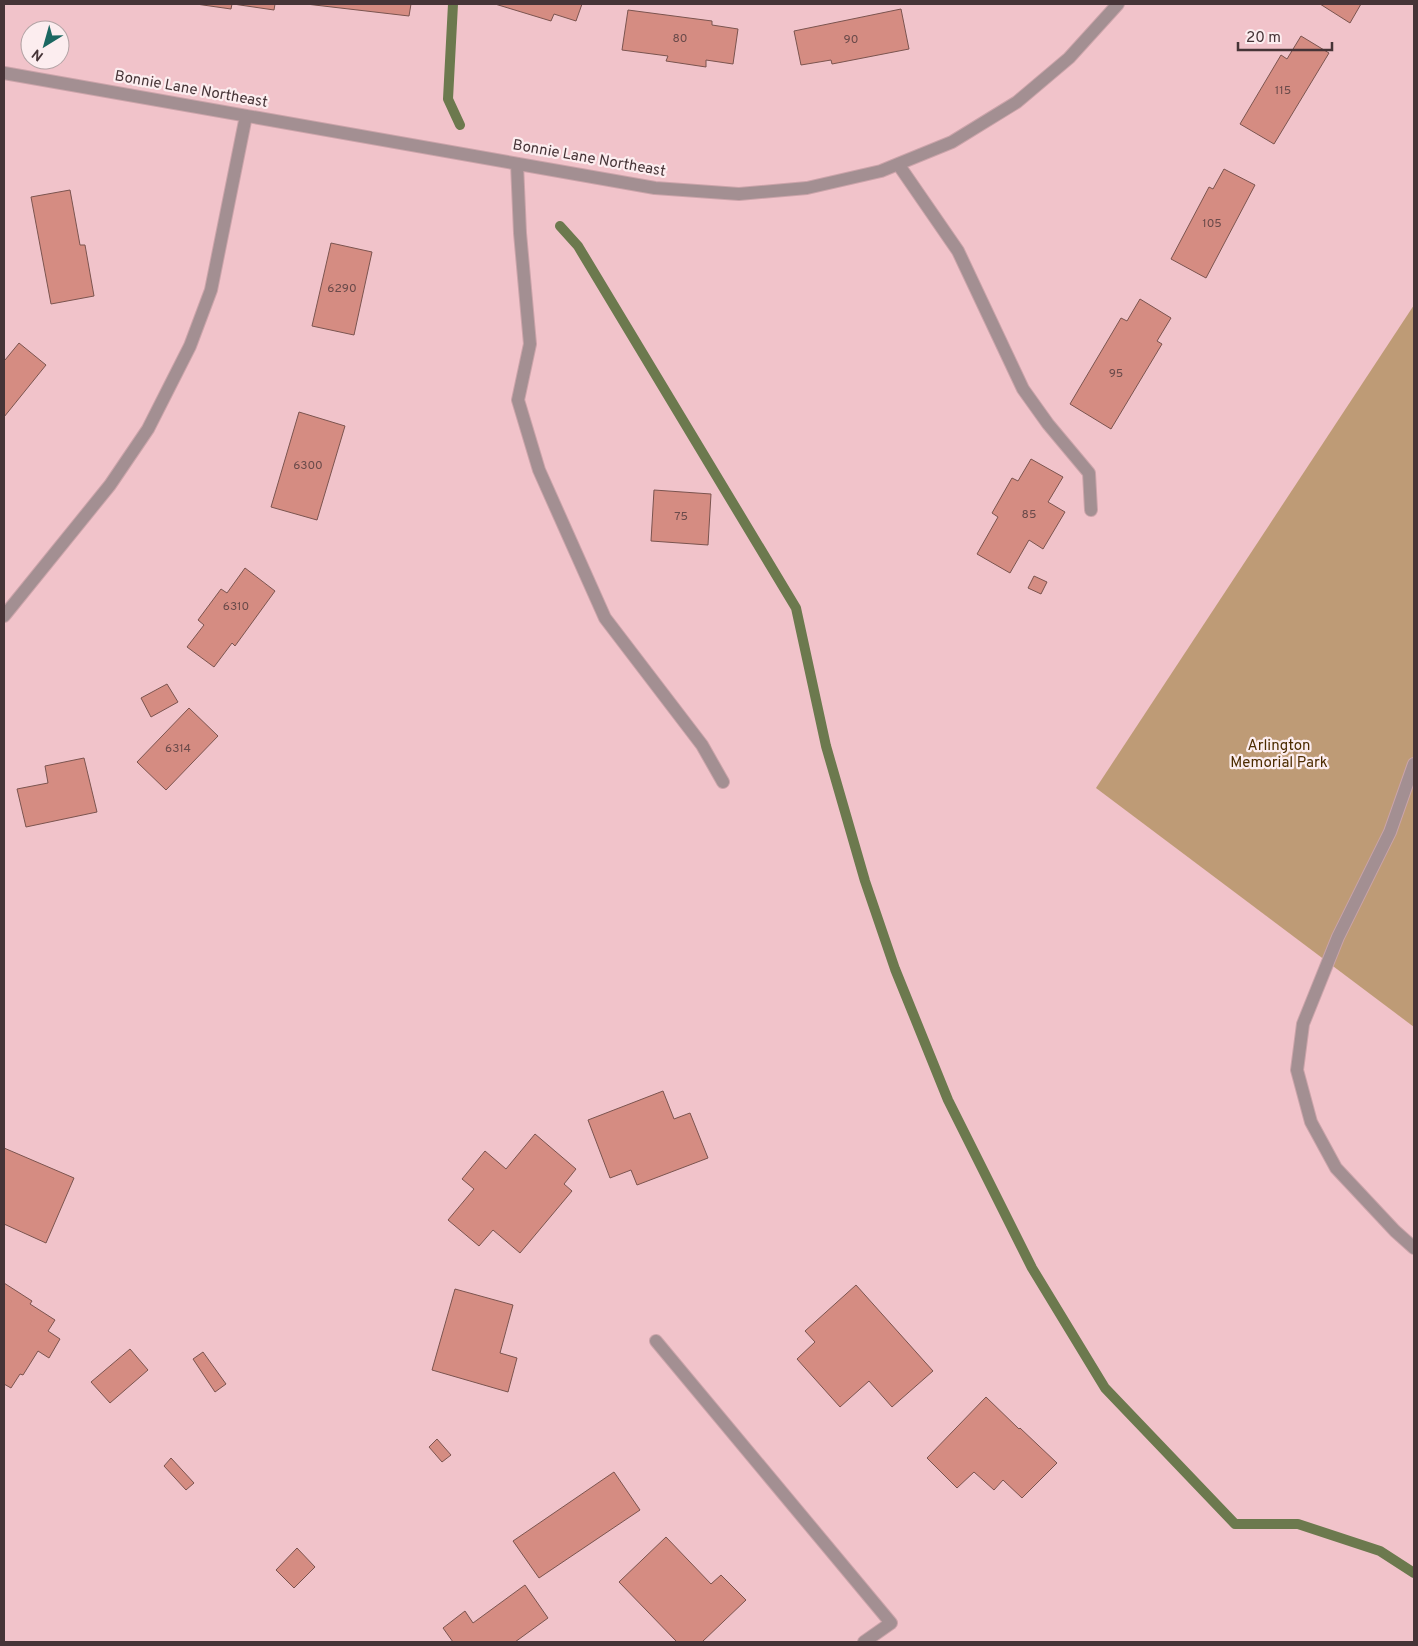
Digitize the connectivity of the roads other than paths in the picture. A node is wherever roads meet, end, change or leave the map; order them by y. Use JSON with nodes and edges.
{"nodes":[{"id":1,"x":1118,"y":4,"type":"edge"},
{"id":2,"x":4,"y":74,"type":"edge"},
{"id":3,"x":246,"y":116,"type":"junction"},
{"id":4,"x":517,"y":164,"type":"junction"},
{"id":5,"x":898,"y":164,"type":"junction"},
{"id":6,"x":1091,"y":510,"type":"dead end"},
{"id":7,"x":4,"y":616,"type":"edge"},
{"id":8,"x":1414,"y":764,"type":"edge"},
{"id":9,"x":723,"y":782,"type":"dead end"},
{"id":10,"x":1414,"y":1248,"type":"edge"},
{"id":11,"x":656,"y":1341,"type":"dead end"},
{"id":12,"x":864,"y":1642,"type":"edge"}],
"edges":[{"from":1,"to":5,"type":"street","name":"Bonnie Lane Northeast"},
{"from":2,"to":3,"type":"street","name":"Bonnie Lane Northeast"},
{"from":3,"to":4,"type":"street","name":"Bonnie Lane Northeast"},
{"from":3,"to":7,"type":"street"},
{"from":4,"to":5,"type":"street","name":"Bonnie Lane Northeast"},
{"from":4,"to":9,"type":"street"},
{"from":5,"to":6,"type":"street"},
{"from":8,"to":10,"type":"street"},
{"from":11,"to":12,"type":"street"}]}
